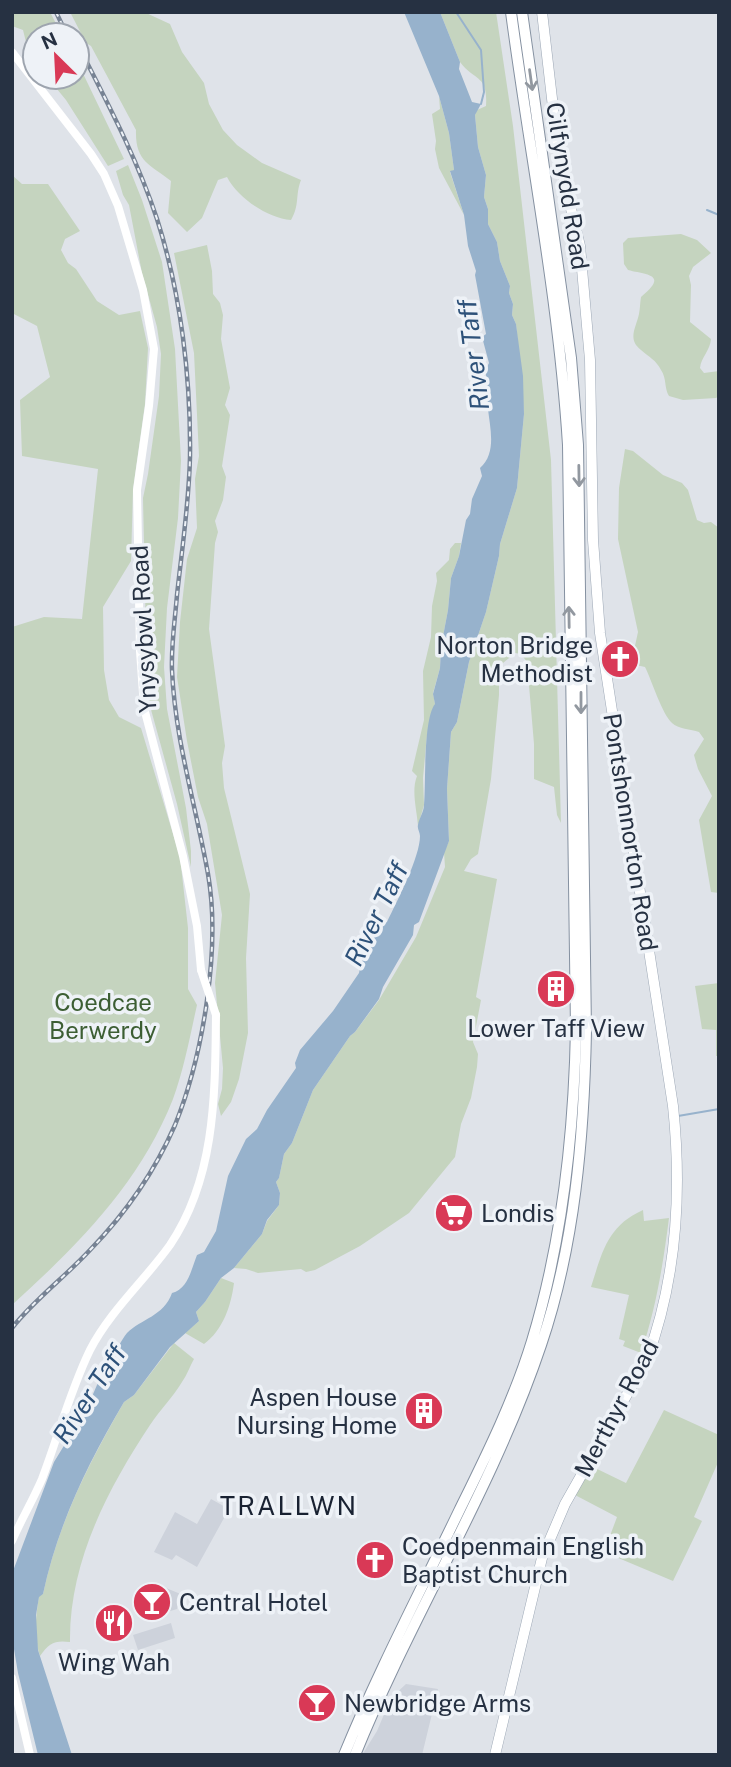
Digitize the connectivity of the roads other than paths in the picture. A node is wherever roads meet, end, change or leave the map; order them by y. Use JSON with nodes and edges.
{"nodes":[{"id":1,"x":511,"y":12,"type":"edge"},
{"id":2,"x":522,"y":12,"type":"edge"},
{"id":3,"x":542,"y":12,"type":"edge"},
{"id":4,"x":12,"y":52,"type":"edge"},
{"id":5,"x":590,"y":360,"type":"joint"},
{"id":6,"x":665,"y":1051,"type":"joint"},
{"id":7,"x":536,"y":1344,"type":"junction"},
{"id":8,"x":523,"y":1381,"type":"junction"},
{"id":9,"x":12,"y":1541,"type":"edge"},
{"id":10,"x":12,"y":1678,"type":"edge"},
{"id":11,"x":30,"y":1755,"type":"edge"},
{"id":12,"x":344,"y":1755,"type":"edge"},
{"id":13,"x":355,"y":1755,"type":"edge"},
{"id":14,"x":495,"y":1755,"type":"edge"}],
"edges":[{"from":7,"to":1,"type":"highway","one_way":true},
{"from":2,"to":7,"type":"highway","one_way":true},
{"from":3,"to":5,"type":"main road","name":"Cilfynydd Road"},
{"from":4,"to":9,"type":"main road","name":"Ynysybwl Road","bridge":true},
{"from":5,"to":6,"type":"main road","name":"Pontshonnorton Road"},
{"from":6,"to":14,"type":"main road","name":"Merthyr Road"},
{"from":7,"to":8,"type":"highway"},
{"from":8,"to":12,"type":"highway"},
{"from":8,"to":13,"type":"highway"},
{"from":10,"to":11,"type":"main road"}]}
